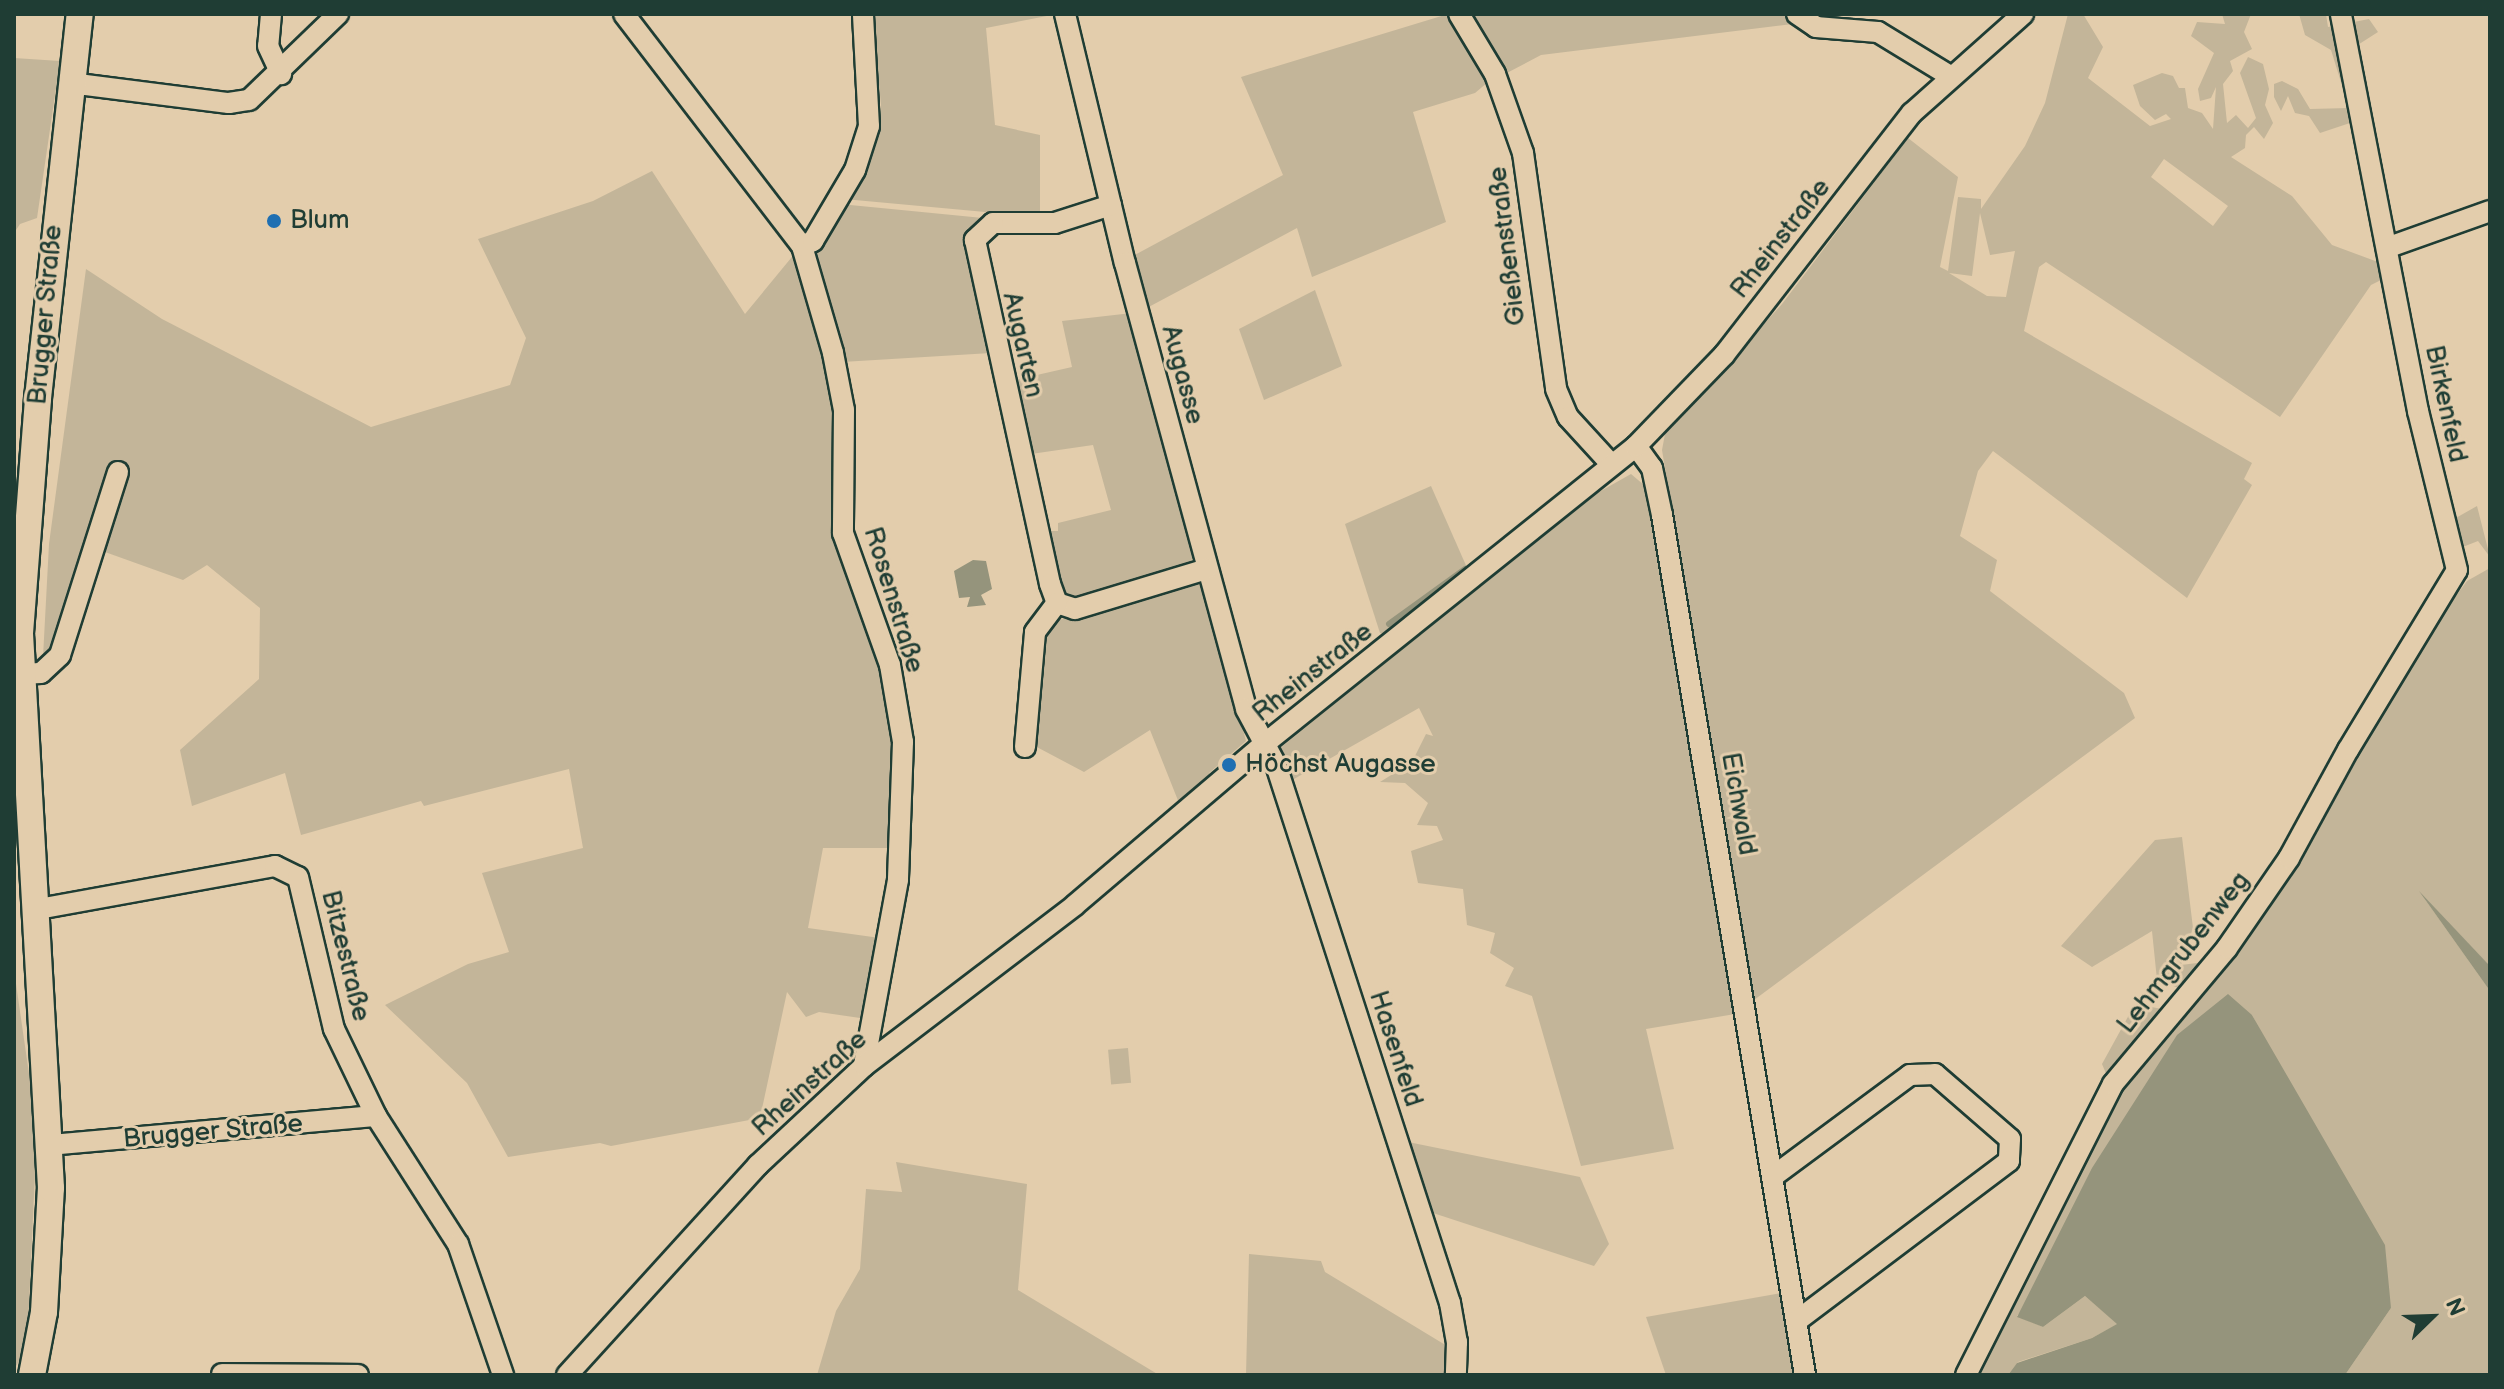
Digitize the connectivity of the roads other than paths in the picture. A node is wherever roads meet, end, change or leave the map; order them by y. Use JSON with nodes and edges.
{"nodes":[{"id":1,"x":80,"y":14,"type":"edge"},
{"id":2,"x":271,"y":14,"type":"edge"},
{"id":3,"x":338,"y":14,"type":"edge"},
{"id":4,"x":624,"y":14,"type":"edge"},
{"id":5,"x":863,"y":14,"type":"edge"},
{"id":6,"x":1065,"y":14,"type":"edge"},
{"id":7,"x":1459,"y":14,"type":"edge"},
{"id":8,"x":1797,"y":14,"type":"edge"},
{"id":9,"x":2023,"y":14,"type":"edge"},
{"id":10,"x":2341,"y":14,"type":"edge"},
{"id":11,"x":281,"y":74,"type":"junction"},
{"id":12,"x":1950,"y":76,"type":"junction"},
{"id":13,"x":70,"y":83,"type":"junction"},
{"id":14,"x":1111,"y":205,"type":"junction"},
{"id":15,"x":2490,"y":211,"type":"edge"},
{"id":16,"x":802,"y":246,"type":"junction"},
{"id":17,"x":2389,"y":247,"type":"junction"},
{"id":18,"x":1636,"y":446,"type":"junction"},
{"id":19,"x":1612,"y":465,"type":"junction"},
{"id":20,"x":118,"y":472,"type":"dead end"},
{"id":21,"x":1207,"y":569,"type":"junction"},
{"id":22,"x":2457,"y":570,"type":"joint"},
{"id":23,"x":1057,"y":603,"type":"junction"},
{"id":24,"x":20,"y":674,"type":"junction"},
{"id":25,"x":1263,"y":745,"type":"junction"},
{"id":26,"x":1025,"y":747,"type":"dead end"},
{"id":27,"x":33,"y":910,"type":"junction"},
{"id":28,"x":864,"y":1066,"type":"junction"},
{"id":29,"x":376,"y":1116,"type":"junction"},
{"id":30,"x":50,"y":1145,"type":"junction"},
{"id":31,"x":1775,"y":1175,"type":"junction"},
{"id":32,"x":1799,"y":1319,"type":"junction"},
{"id":33,"x":222,"y":1374,"type":"edge"},
{"id":34,"x":32,"y":1375,"type":"edge"},
{"id":35,"x":358,"y":1375,"type":"edge"},
{"id":36,"x":503,"y":1375,"type":"edge"},
{"id":37,"x":567,"y":1375,"type":"edge"},
{"id":38,"x":1456,"y":1375,"type":"edge"},
{"id":39,"x":1805,"y":1375,"type":"edge"},
{"id":40,"x":1966,"y":1375,"type":"edge"}],
"edges":[{"from":1,"to":13,"type":"main road","name":"Brugger Straße"},
{"from":2,"to":11,"type":"street"},
{"from":3,"to":11,"type":"street"},
{"from":4,"to":16,"type":"street","name":"Rosenstraße"},
{"from":5,"to":16,"type":"street"},
{"from":6,"to":14,"type":"street","name":"Augasse"},
{"from":7,"to":19,"type":"street","name":"Gießenstraße"},
{"from":8,"to":12,"type":"street"},
{"from":9,"to":12,"type":"street","name":"Rheinstraße"},
{"from":10,"to":17,"type":"street","name":"Birkenfeld"},
{"from":11,"to":13,"type":"street"},
{"from":12,"to":18,"type":"street","name":"Rheinstraße"},
{"from":13,"to":24,"type":"main road","name":"Brugger Straße"},
{"from":14,"to":21,"type":"street","name":"Augasse"},
{"from":14,"to":23,"type":"street","name":"Augarten"},
{"from":15,"to":17,"type":"street"},
{"from":16,"to":28,"type":"street","name":"Rosenstraße"},
{"from":17,"to":22,"type":"street","name":"Birkenfeld"},
{"from":18,"to":19,"type":"street","name":"Rheinstraße"},
{"from":18,"to":31,"type":"street","name":"Eichwald"},
{"from":19,"to":25,"type":"street","name":"Rheinstraße"},
{"from":20,"to":24,"type":"street"},
{"from":21,"to":23,"type":"street"},
{"from":21,"to":25,"type":"street","name":"Augasse"},
{"from":22,"to":40,"type":"street","name":"Lehmgrubenweg"},
{"from":23,"to":26,"type":"street"},
{"from":24,"to":27,"type":"main road","name":"Brugger Straße"},
{"from":25,"to":28,"type":"street","name":"Rheinstraße"},
{"from":25,"to":38,"type":"street","name":"Hasenfeld"},
{"from":27,"to":29,"type":"street","name":"Bitzestraße"},
{"from":27,"to":30,"type":"main road","name":"Brugger Straße"},
{"from":28,"to":37,"type":"street","name":"Rheinstraße"},
{"from":29,"to":30,"type":"street","name":"Brugger Straße"},
{"from":29,"to":36,"type":"street","name":"Bitzestraße"},
{"from":30,"to":34,"type":"main road","name":"Brugger Straße"},
{"from":31,"to":32,"type":"street","name":"Eichwald"},
{"from":31,"to":32,"type":"street"},
{"from":32,"to":39,"type":"street","name":"Eichwald"},
{"from":33,"to":35,"type":"street"}]}
